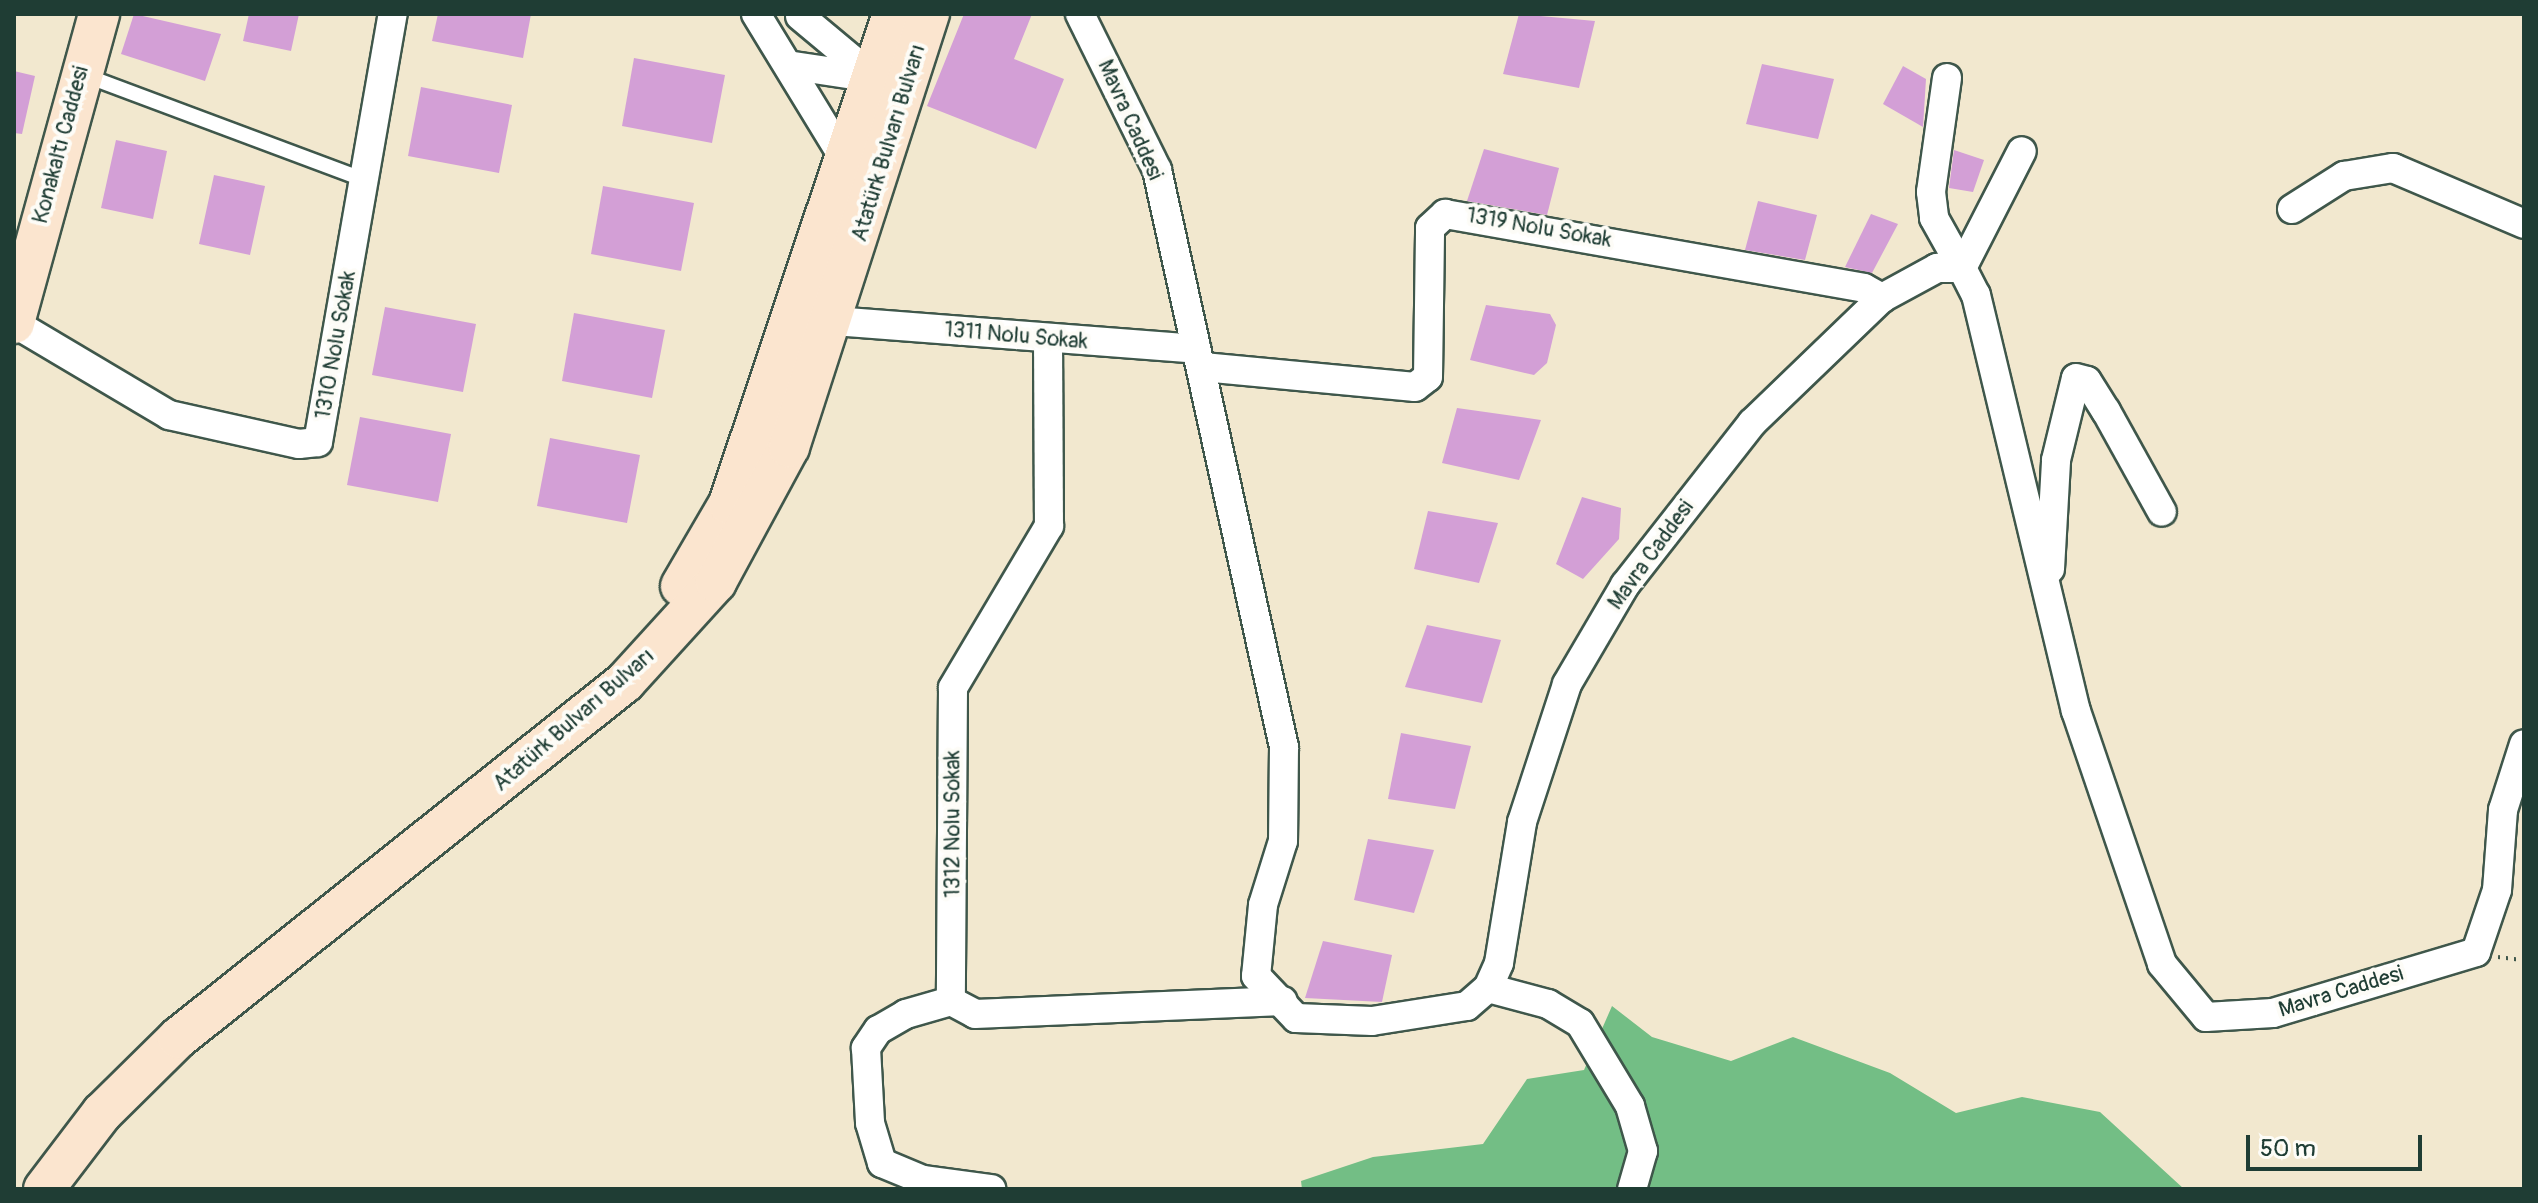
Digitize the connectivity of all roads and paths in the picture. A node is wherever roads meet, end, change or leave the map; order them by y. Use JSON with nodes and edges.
{"nodes":[{"id":1,"x":393,"y":14,"type":"edge"},
{"id":2,"x":756,"y":14,"type":"edge"},
{"id":3,"x":893,"y":14,"type":"edge"},
{"id":4,"x":929,"y":14,"type":"edge"},
{"id":5,"x":1080,"y":14,"type":"edge"},
{"id":6,"x":96,"y":15,"type":"edge"},
{"id":7,"x":797,"y":15,"type":"edge"},
{"id":8,"x":794,"y":66,"type":"junction"},
{"id":9,"x":80,"y":73,"type":"junction"},
{"id":10,"x":1947,"y":78,"type":"dead end"},
{"id":11,"x":890,"y":80,"type":"junction"},
{"id":12,"x":2022,"y":151,"type":"dead end"},
{"id":13,"x":845,"y":160,"type":"junction"},
{"id":14,"x":365,"y":180,"type":"junction"},
{"id":15,"x":2292,"y":209,"type":"dead end"},
{"id":16,"x":2524,"y":224,"type":"edge"},
{"id":17,"x":1962,"y":268,"type":"junction"},
{"id":18,"x":1882,"y":298,"type":"junction"},
{"id":19,"x":835,"y":321,"type":"junction"},
{"id":20,"x":14,"y":323,"type":"edge"},
{"id":21,"x":1048,"y":338,"type":"junction"},
{"id":22,"x":1200,"y":358,"type":"junction"},
{"id":23,"x":2162,"y":512,"type":"dead end"},
{"id":24,"x":2049,"y":598,"type":"junction"},
{"id":25,"x":2524,"y":744,"type":"edge"},
{"id":26,"x":1488,"y":988,"type":"junction"},
{"id":27,"x":951,"y":1001,"type":"junction"},
{"id":28,"x":1283,"y":1001,"type":"junction"},
{"id":29,"x":15,"y":1189,"type":"edge"},
{"id":30,"x":44,"y":1189,"type":"edge"},
{"id":31,"x":991,"y":1189,"type":"edge"},
{"id":32,"x":1632,"y":1189,"type":"edge"}],
"edges":[{"from":1,"to":14,"type":"street","name":"1310 Nolu Sokak"},
{"from":2,"to":8,"type":"street"},
{"from":3,"to":11,"type":"street","name":"Atatürk Bulvarı Bulvarı"},
{"from":4,"to":11,"type":"street","name":"Atatürk Bulvarı Bulvarı"},
{"from":5,"to":22,"type":"street","name":"Mavra Caddesi"},
{"from":6,"to":9,"type":"street","name":"Konakaltı Caddesi"},
{"from":7,"to":11,"type":"street"},
{"from":8,"to":11,"type":"street"},
{"from":8,"to":13,"type":"street"},
{"from":9,"to":14,"type":"lane"},
{"from":9,"to":20,"type":"street","name":"Konakaltı Caddesi"},
{"from":10,"to":17,"type":"street"},
{"from":11,"to":13,"type":"street","name":"Atatürk Bulvarı Bulvarı"},
{"from":11,"to":19,"type":"street","name":"Atatürk Bulvarı Bulvarı"},
{"from":12,"to":17,"type":"street"},
{"from":13,"to":29,"type":"street","name":"Atatürk Bulvarı Bulvarı"},
{"from":14,"to":20,"type":"street","name":"1310 Nolu Sokak"},
{"from":15,"to":16,"type":"street"},
{"from":17,"to":18,"type":"street","name":"Mavra Caddesi"},
{"from":17,"to":24,"type":"street","name":"Mavra Caddesi"},
{"from":18,"to":22,"type":"street","name":"1319 Nolu Sokak"},
{"from":18,"to":26,"type":"street","name":"Mavra Caddesi"},
{"from":19,"to":21,"type":"street","name":"1311 Nolu Sokak"},
{"from":19,"to":30,"type":"street","name":"Atatürk Bulvarı Bulvarı"},
{"from":21,"to":22,"type":"street","name":"1311 Nolu Sokak"},
{"from":21,"to":27,"type":"street","name":"1312 Nolu Sokak"},
{"from":22,"to":28,"type":"street","name":"Mavra Caddesi"},
{"from":23,"to":24,"type":"street"},
{"from":24,"to":25,"type":"street","name":"Mavra Caddesi"},
{"from":26,"to":28,"type":"street","name":"Mavra Caddesi"},
{"from":26,"to":32,"type":"street"},
{"from":27,"to":28,"type":"street"},
{"from":27,"to":31,"type":"street"}]}
